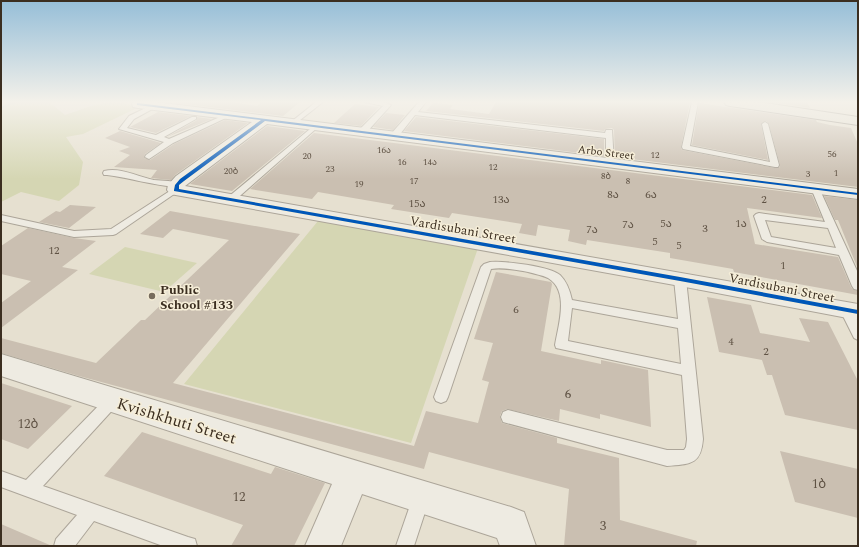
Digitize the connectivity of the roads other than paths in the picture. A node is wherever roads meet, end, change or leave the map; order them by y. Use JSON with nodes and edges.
{"nodes":[{"id":1,"x":124,"y":128,"type":"edge"},
{"id":2,"x":176,"y":128,"type":"edge"},
{"id":3,"x":201,"y":128,"type":"edge"},
{"id":4,"x":252,"y":128,"type":"edge"},
{"id":5,"x":314,"y":128,"type":"edge"},
{"id":6,"x":328,"y":128,"type":"edge"},
{"id":7,"x":366,"y":128,"type":"edge"},
{"id":8,"x":401,"y":128,"type":"edge"},
{"id":9,"x":549,"y":128,"type":"edge"},
{"id":10,"x":690,"y":128,"type":"edge"},
{"id":11,"x":766,"y":128,"type":"edge"},
{"id":12,"x":362,"y":132,"type":"junction"},
{"id":13,"x":394,"y":136,"type":"junction"},
{"id":14,"x":157,"y":138,"type":"junction"},
{"id":15,"x":170,"y":141,"type":"junction"},
{"id":16,"x":149,"y":157,"type":"dead end"},
{"id":17,"x":610,"y":163,"type":"junction"},
{"id":18,"x":107,"y":172,"type":"dead end"},
{"id":19,"x":177,"y":187,"type":"junction"},
{"id":20,"x":815,"y":188,"type":"junction"},
{"id":21,"x":858,"y":194,"type":"edge"},
{"id":22,"x":230,"y":200,"type":"junction"},
{"id":23,"x":1,"y":218,"type":"edge"},
{"id":24,"x":831,"y":226,"type":"junction"},
{"id":25,"x":842,"y":252,"type":"junction"},
{"id":26,"x":680,"y":279,"type":"junction"},
{"id":27,"x":858,"y":286,"type":"edge"},
{"id":28,"x":567,"y":303,"type":"junction"},
{"id":29,"x":852,"y":311,"type":"edge"},
{"id":30,"x":685,"y":325,"type":"junction"},
{"id":31,"x":858,"y":335,"type":"edge"},
{"id":32,"x":1,"y":365,"type":"edge"},
{"id":33,"x":689,"y":371,"type":"junction"},
{"id":34,"x":441,"y":396,"type":"dead end"},
{"id":35,"x":113,"y":400,"type":"junction"},
{"id":36,"x":508,"y":417,"type":"dead end"},
{"id":37,"x":353,"y":475,"type":"junction"},
{"id":38,"x":1,"y":478,"type":"edge"},
{"id":39,"x":29,"y":488,"type":"junction"},
{"id":40,"x":421,"y":496,"type":"junction"},
{"id":41,"x":91,"y":511,"type":"junction"},
{"id":42,"x":62,"y":546,"type":"edge"},
{"id":43,"x":188,"y":546,"type":"edge"},
{"id":44,"x":323,"y":546,"type":"edge"},
{"id":45,"x":405,"y":546,"type":"edge"},
{"id":46,"x":518,"y":546,"type":"edge"}],
"edges":[{"from":1,"to":14,"type":"lane"},
{"from":2,"to":14,"type":"lane"},
{"from":3,"to":15,"type":"lane"},
{"from":4,"to":19,"type":"street"},
{"from":5,"to":22,"type":"lane"},
{"from":6,"to":12,"type":"street","name":"Arbo Street"},
{"from":7,"to":12,"type":"lane"},
{"from":8,"to":13,"type":"lane"},
{"from":9,"to":17,"type":"lane"},
{"from":10,"to":11,"type":"lane"},
{"from":12,"to":13,"type":"street","name":"Arbo Street"},
{"from":13,"to":17,"type":"street","name":"Arbo Street"},
{"from":14,"to":15,"type":"lane"},
{"from":15,"to":16,"type":"lane"},
{"from":17,"to":20,"type":"street","name":"Arbo Street"},
{"from":18,"to":19,"type":"lane"},
{"from":19,"to":22,"type":"street","name":"Vardisubani Street"},
{"from":19,"to":23,"type":"lane"},
{"from":20,"to":21,"type":"street","name":"Arbo Street"},
{"from":20,"to":24,"type":"lane"},
{"from":22,"to":26,"type":"street","name":"Vardisubani Street"},
{"from":24,"to":25,"type":"lane"},
{"from":24,"to":25,"type":"lane"},
{"from":25,"to":27,"type":"lane"},
{"from":26,"to":29,"type":"street","name":"Vardisubani Street"},
{"from":26,"to":30,"type":"lane"},
{"from":28,"to":30,"type":"lane"},
{"from":28,"to":33,"type":"lane"},
{"from":28,"to":34,"type":"lane"},
{"from":29,"to":31,"type":"lane"},
{"from":30,"to":33,"type":"lane"},
{"from":32,"to":35,"type":"street","name":"Kvishkhuti Street"},
{"from":33,"to":36,"type":"lane"},
{"from":35,"to":37,"type":"street","name":"Kvishkhuti Street"},
{"from":35,"to":39,"type":"lane"},
{"from":37,"to":40,"type":"street","name":"Kvishkhuti Street"},
{"from":37,"to":44,"type":"street"},
{"from":38,"to":39,"type":"lane"},
{"from":39,"to":41,"type":"lane"},
{"from":40,"to":45,"type":"lane"},
{"from":40,"to":46,"type":"street","name":"Kvishkhuti Street"},
{"from":41,"to":42,"type":"lane"},
{"from":41,"to":43,"type":"lane"}]}
